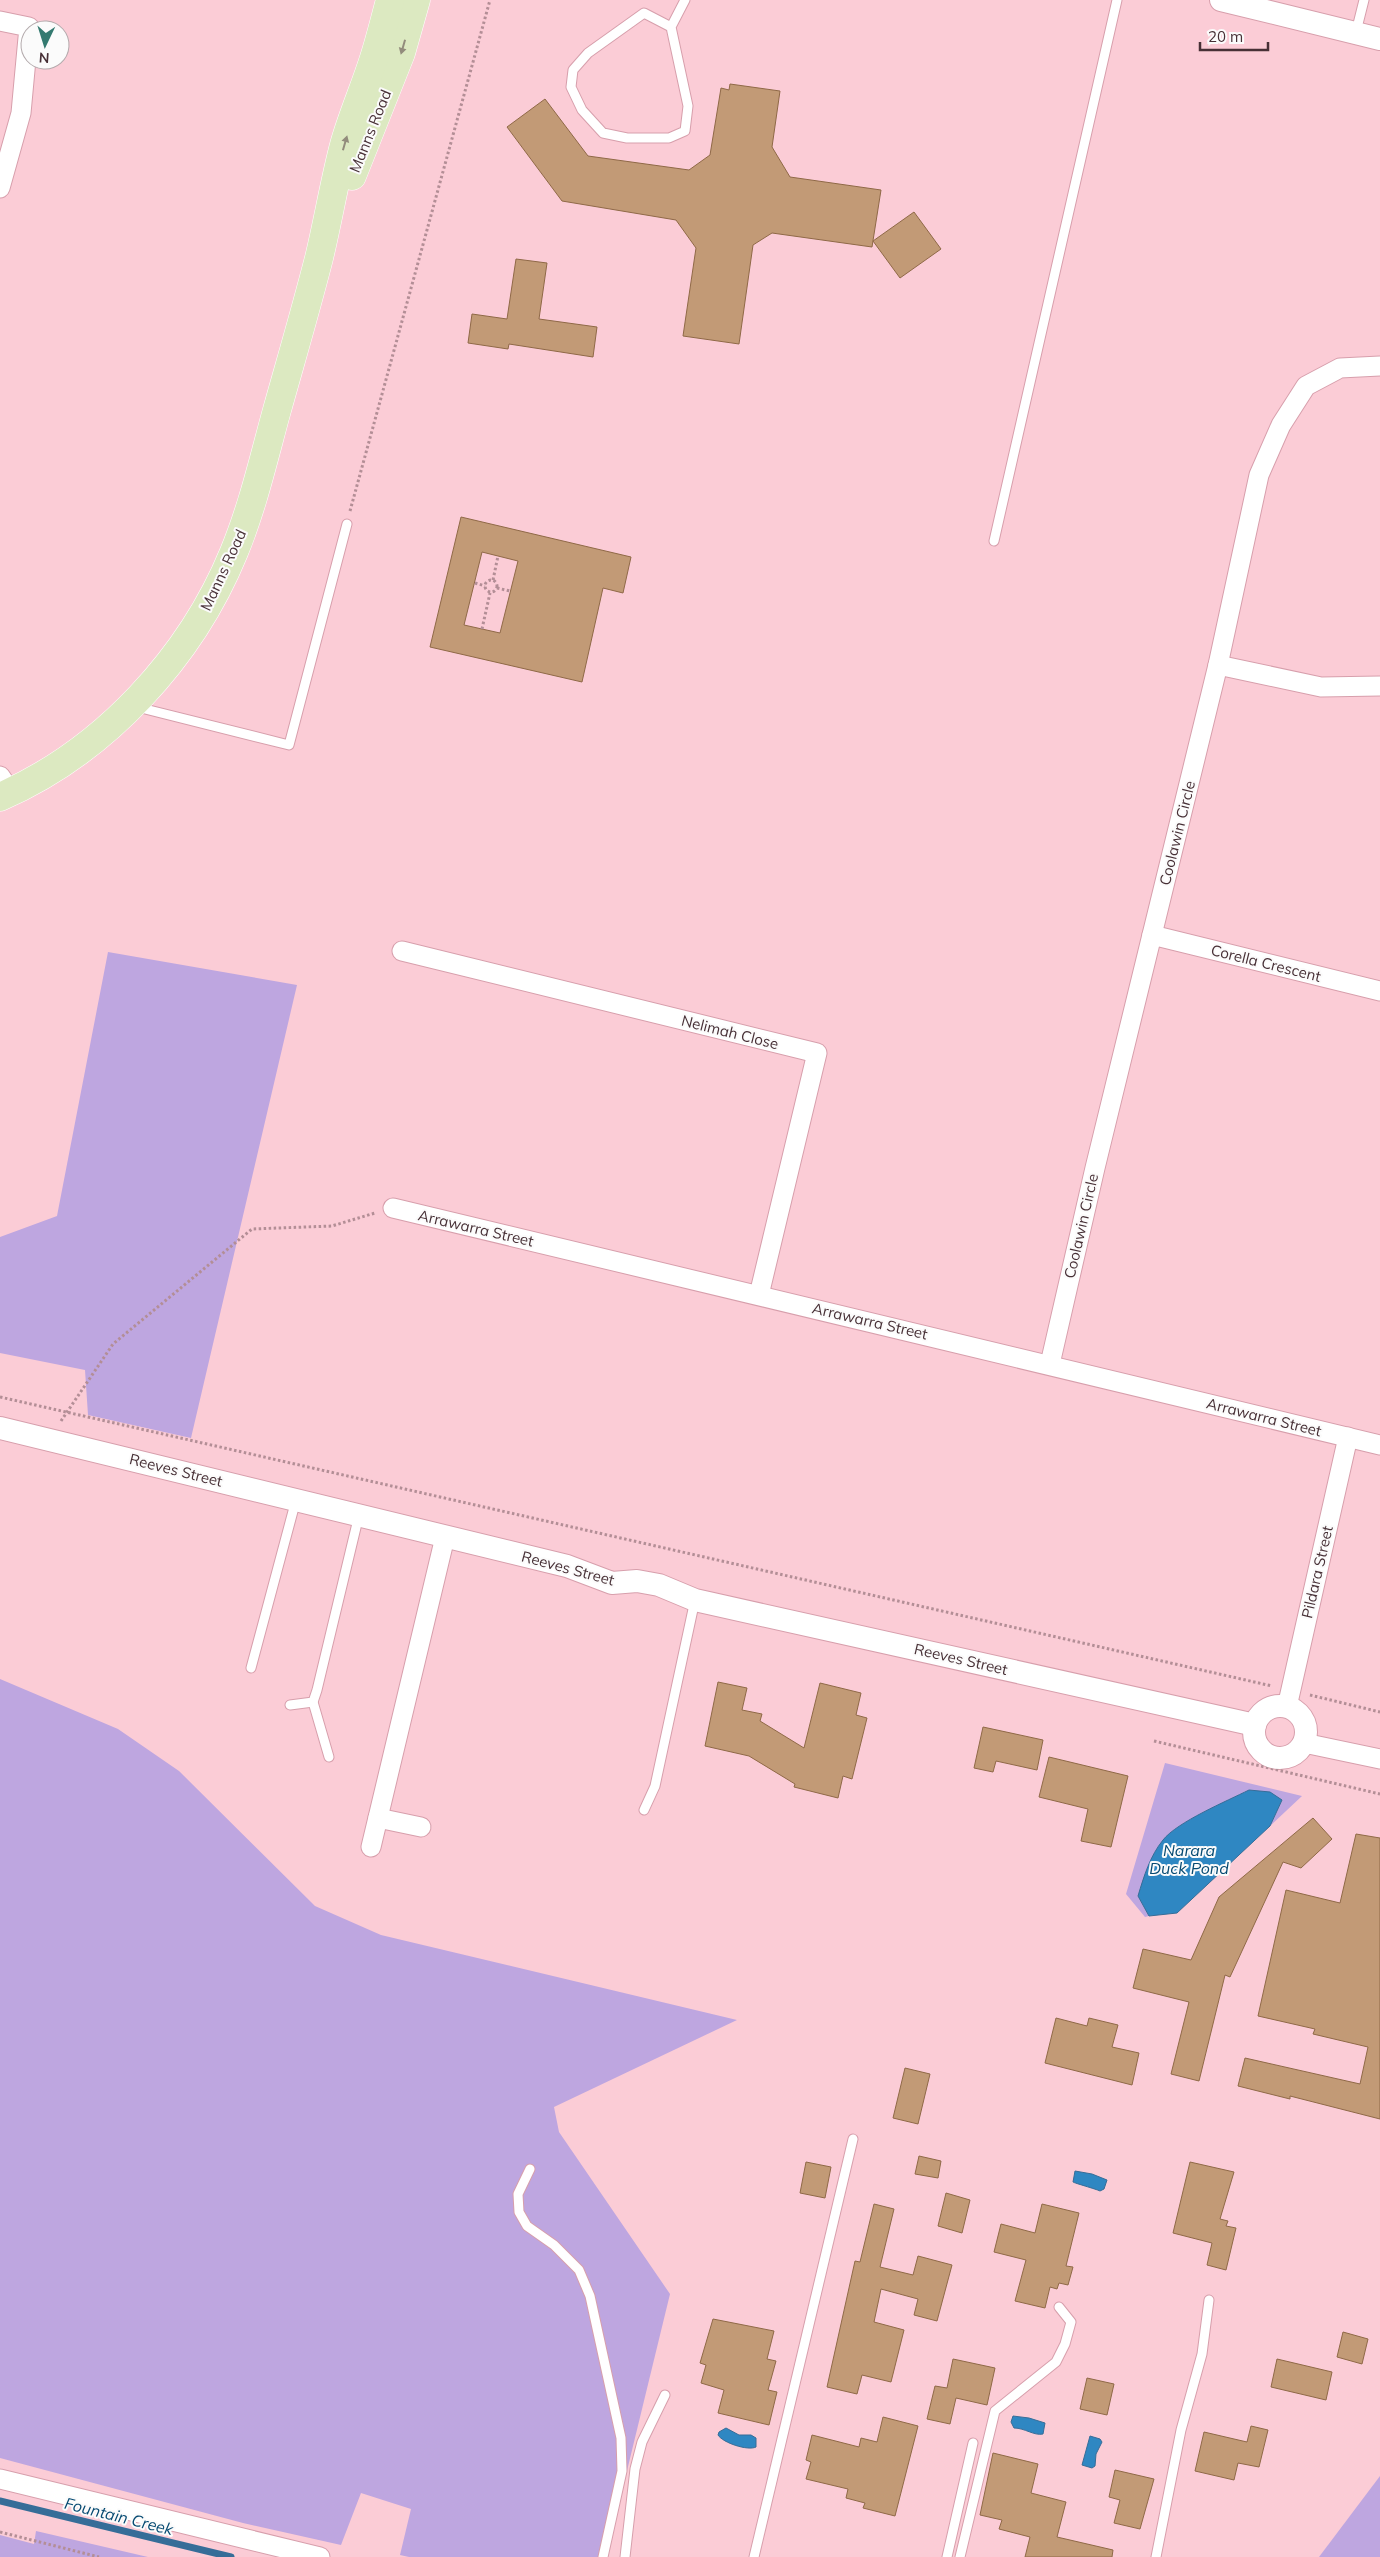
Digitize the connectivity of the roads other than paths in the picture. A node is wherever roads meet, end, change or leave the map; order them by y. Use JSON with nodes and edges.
{"nodes":[{"id":1,"x":390,"y":0,"type":"edge"},
{"id":2,"x":416,"y":0,"type":"edge"},
{"id":3,"x":686,"y":0,"type":"edge"},
{"id":4,"x":1117,"y":0,"type":"edge"},
{"id":5,"x":1221,"y":0,"type":"edge"},
{"id":6,"x":1364,"y":0,"type":"edge"},
{"id":7,"x":0,"y":21,"type":"edge"},
{"id":8,"x":671,"y":27,"type":"junction"},
{"id":9,"x":1356,"y":32,"type":"junction"},
{"id":10,"x":1380,"y":39,"type":"edge"},
{"id":11,"x":0,"y":188,"type":"edge"},
{"id":12,"x":318,"y":259,"type":"junction"},
{"id":13,"x":1380,"y":366,"type":"edge"},
{"id":14,"x":346,"y":524,"type":"road end"},
{"id":15,"x":994,"y":541,"type":"dead end"},
{"id":16,"x":1218,"y":665,"type":"junction"},
{"id":17,"x":1380,"y":686,"type":"edge"},
{"id":18,"x":132,"y":705,"type":"junction"},
{"id":19,"x":4,"y":788,"type":"edge"},
{"id":20,"x":1152,"y":935,"type":"junction"},
{"id":21,"x":402,"y":951,"type":"dead end"},
{"id":22,"x":1380,"y":991,"type":"edge"},
{"id":23,"x":393,"y":1208,"type":"road end"},
{"id":24,"x":759,"y":1295,"type":"junction"},
{"id":25,"x":1050,"y":1364,"type":"junction"},
{"id":26,"x":0,"y":1428,"type":"edge"},
{"id":27,"x":1348,"y":1437,"type":"junction"},
{"id":28,"x":1380,"y":1445,"type":"edge"},
{"id":29,"x":296,"y":1500,"type":"junction"},
{"id":30,"x":359,"y":1515,"type":"junction"},
{"id":31,"x":445,"y":1536,"type":"junction"},
{"id":32,"x":695,"y":1600,"type":"junction"},
{"id":33,"x":252,"y":1668,"type":"dead end"},
{"id":34,"x":1289,"y":1699,"type":"junction"},
{"id":35,"x":313,"y":1702,"type":"junction"},
{"id":36,"x":290,"y":1705,"type":"dead end"},
{"id":37,"x":1254,"y":1725,"type":"junction"},
{"id":38,"x":1304,"y":1743,"type":"junction"},
{"id":39,"x":329,"y":1757,"type":"dead end"},
{"id":40,"x":1380,"y":1759,"type":"edge"},
{"id":41,"x":644,"y":1810,"type":"dead end"},
{"id":42,"x":378,"y":1818,"type":"junction"},
{"id":43,"x":421,"y":1827,"type":"dead end"},
{"id":44,"x":372,"y":1847,"type":"dead end"},
{"id":45,"x":853,"y":2139,"type":"dead end"},
{"id":46,"x":530,"y":2169,"type":"dead end"},
{"id":47,"x":1209,"y":2300,"type":"dead end"},
{"id":48,"x":1059,"y":2307,"type":"dead end"},
{"id":49,"x":665,"y":2395,"type":"dead end"},
{"id":50,"x":974,"y":2443,"type":"dead end"},
{"id":51,"x":0,"y":2479,"type":"edge"},
{"id":52,"x":320,"y":2557,"type":"edge"},
{"id":53,"x":603,"y":2557,"type":"edge"},
{"id":54,"x":626,"y":2557,"type":"edge"},
{"id":55,"x":754,"y":2557,"type":"edge"},
{"id":56,"x":946,"y":2557,"type":"edge"},
{"id":57,"x":960,"y":2557,"type":"edge"},
{"id":58,"x":1156,"y":2557,"type":"edge"}],
"edges":[{"from":12,"to":1,"type":"main road","name":"Manns Road","one_way":true},
{"from":2,"to":12,"type":"main road","name":"Manns Road","one_way":true},
{"from":3,"to":8,"type":"lane"},
{"from":4,"to":15,"type":"lane"},
{"from":5,"to":9,"type":"street"},
{"from":6,"to":9,"type":"lane"},
{"from":7,"to":11,"type":"street"},
{"from":8,"to":8,"type":"lane"},
{"from":9,"to":10,"type":"street"},
{"from":12,"to":18,"type":"main road","name":"Manns Road"},
{"from":13,"to":16,"type":"street","name":"Coolawin Circle"},
{"from":14,"to":18,"type":"lane"},
{"from":16,"to":17,"type":"street"},
{"from":16,"to":20,"type":"street","name":"Coolawin Circle"},
{"from":18,"to":19,"type":"main road","name":"Manns Road"},
{"from":20,"to":22,"type":"street","name":"Corella Crescent"},
{"from":20,"to":25,"type":"street","name":"Coolawin Circle"},
{"from":21,"to":24,"type":"street","name":"Nelimah Close"},
{"from":23,"to":24,"type":"street","name":"Arrawarra Street"},
{"from":24,"to":25,"type":"street","name":"Arrawarra Street"},
{"from":25,"to":27,"type":"street","name":"Arrawarra Street"},
{"from":26,"to":29,"type":"street","name":"Reeves Street"},
{"from":27,"to":28,"type":"street"},
{"from":27,"to":34,"type":"street","name":"Pildara Street"},
{"from":29,"to":30,"type":"street","name":"Reeves Street"},
{"from":29,"to":33,"type":"lane"},
{"from":30,"to":31,"type":"street","name":"Reeves Street"},
{"from":30,"to":35,"type":"lane"},
{"from":31,"to":32,"type":"street","name":"Reeves Street"},
{"from":31,"to":42,"type":"street"},
{"from":32,"to":37,"type":"street","name":"Reeves Street"},
{"from":32,"to":41,"type":"lane"},
{"from":34,"to":37,"type":"street"},
{"from":34,"to":38,"type":"street"},
{"from":35,"to":36,"type":"lane"},
{"from":35,"to":39,"type":"lane"},
{"from":37,"to":38,"type":"street"},
{"from":38,"to":40,"type":"street"},
{"from":42,"to":43,"type":"street"},
{"from":42,"to":44,"type":"street"},
{"from":45,"to":55,"type":"lane"},
{"from":46,"to":53,"type":"lane"},
{"from":47,"to":58,"type":"lane"},
{"from":48,"to":57,"type":"lane"},
{"from":49,"to":54,"type":"lane"},
{"from":50,"to":56,"type":"lane"},
{"from":51,"to":52,"type":"street"}]}
